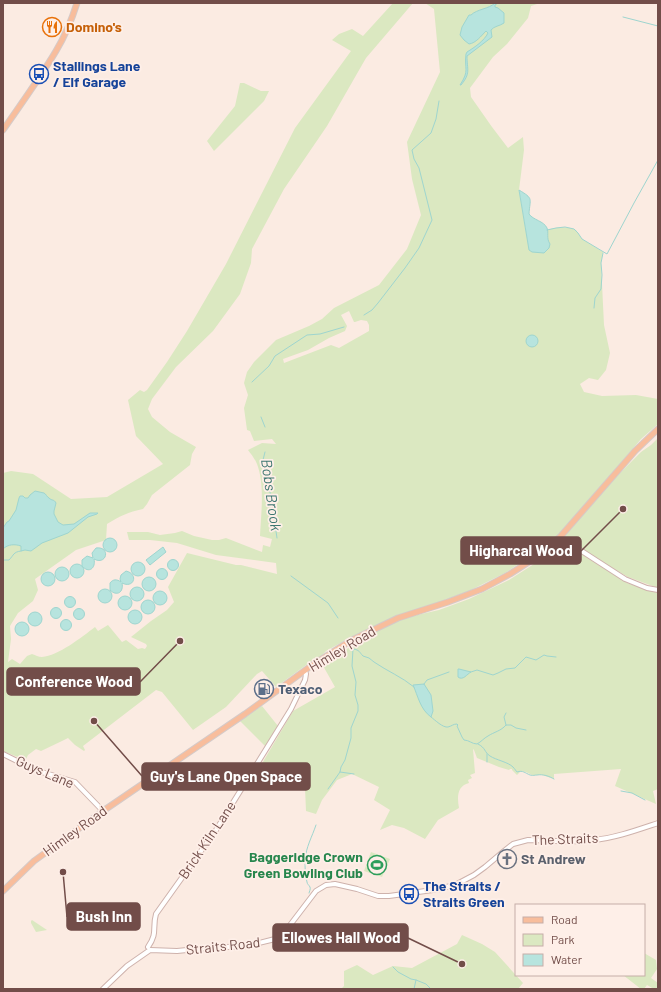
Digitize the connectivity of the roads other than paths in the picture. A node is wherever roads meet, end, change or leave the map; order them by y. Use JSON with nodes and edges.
{"nodes":[{"id":1,"x":78,"y":3,"type":"edge"},
{"id":2,"x":3,"y":130,"type":"edge"},
{"id":3,"x":658,"y":429,"type":"edge"},
{"id":4,"x":560,"y":537,"type":"junction"},
{"id":5,"x":658,"y":590,"type":"edge"},
{"id":6,"x":305,"y":671,"type":"junction"},
{"id":7,"x":3,"y":754,"type":"edge"},
{"id":8,"x":103,"y":811,"type":"junction"},
{"id":9,"x":658,"y":823,"type":"edge"},
{"id":10,"x":3,"y":890,"type":"edge"},
{"id":11,"x":389,"y":896,"type":"joint"},
{"id":12,"x":149,"y":948,"type":"junction"},
{"id":13,"x":103,"y":989,"type":"edge"}],
"edges":[{"from":1,"to":2,"type":"main road"},
{"from":3,"to":4,"type":"main road","name":"Himley Road"},
{"from":4,"to":5,"type":"street"},
{"from":4,"to":6,"type":"main road","name":"Himley Road"},
{"from":6,"to":8,"type":"main road","name":"Himley Road"},
{"from":6,"to":12,"type":"street","name":"Brick Kiln Lane"},
{"from":7,"to":8,"type":"street","name":"Guys Lane"},
{"from":8,"to":10,"type":"main road","name":"Himley Road"},
{"from":9,"to":11,"type":"street","name":"The Straits"},
{"from":11,"to":12,"type":"street","name":"Straits Road"},
{"from":12,"to":13,"type":"street"}]}
